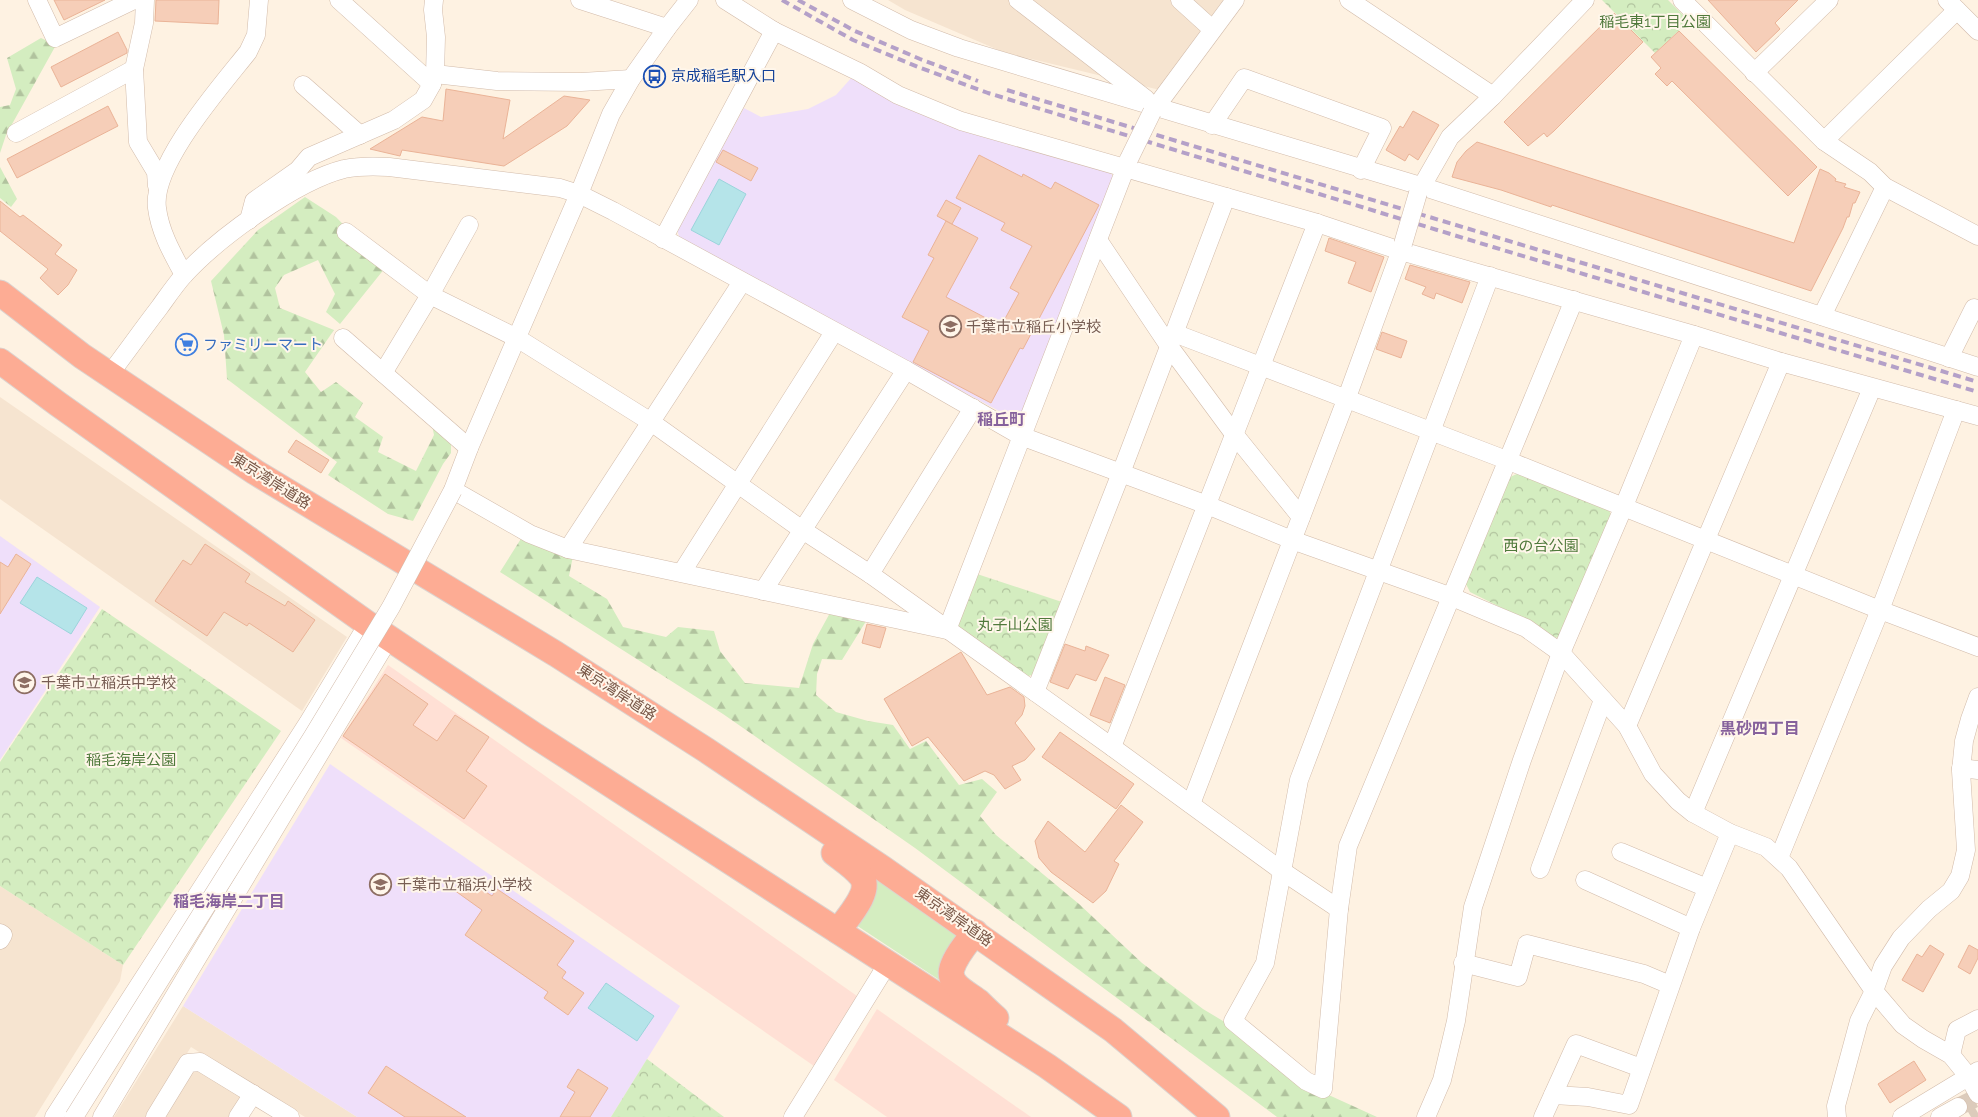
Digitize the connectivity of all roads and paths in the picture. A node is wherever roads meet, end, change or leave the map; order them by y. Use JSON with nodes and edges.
{"nodes":[{"id":1,"x":37,"y":0,"type":"edge"},
{"id":2,"x":134,"y":0,"type":"edge"},
{"id":3,"x":144,"y":0,"type":"edge"},
{"id":4,"x":259,"y":0,"type":"edge"},
{"id":5,"x":434,"y":0,"type":"edge"},
{"id":6,"x":580,"y":0,"type":"edge"},
{"id":7,"x":689,"y":0,"type":"edge"},
{"id":8,"x":725,"y":0,"type":"edge"},
{"id":9,"x":852,"y":0,"type":"edge"},
{"id":10,"x":1018,"y":0,"type":"edge"},
{"id":11,"x":1180,"y":0,"type":"edge"},
{"id":12,"x":1234,"y":0,"type":"edge"},
{"id":13,"x":1349,"y":0,"type":"edge"},
{"id":14,"x":1585,"y":0,"type":"edge"},
{"id":15,"x":1682,"y":0,"type":"edge"},
{"id":16,"x":1829,"y":0,"type":"edge"},
{"id":17,"x":341,"y":1,"type":"edge"},
{"id":18,"x":1952,"y":5,"type":"edge"},
{"id":19,"x":667,"y":28,"type":"junction"},
{"id":20,"x":1212,"y":29,"type":"junction"},
{"id":21,"x":774,"y":31,"type":"junction"},
{"id":22,"x":1978,"y":31,"type":"edge"},
{"id":23,"x":134,"y":68,"type":"junction"},
{"id":24,"x":1754,"y":73,"type":"junction"},
{"id":25,"x":434,"y":79,"type":"junction"},
{"id":26,"x":631,"y":80,"type":"junction"},
{"id":27,"x":303,"y":85,"type":"dead end"},
{"id":28,"x":1493,"y":96,"type":"junction"},
{"id":29,"x":1154,"y":109,"type":"junction"},
{"id":30,"x":1212,"y":125,"type":"junction"},
{"id":31,"x":16,"y":133,"type":"dead end"},
{"id":32,"x":360,"y":135,"type":"junction"},
{"id":33,"x":1824,"y":141,"type":"junction"},
{"id":34,"x":1127,"y":164,"type":"junction"},
{"id":35,"x":1361,"y":170,"type":"junction"},
{"id":36,"x":157,"y":187,"type":"junction"},
{"id":37,"x":1885,"y":188,"type":"junction"},
{"id":38,"x":1419,"y":190,"type":"junction"},
{"id":39,"x":579,"y":194,"type":"junction"},
{"id":40,"x":1226,"y":197,"type":"junction"},
{"id":41,"x":249,"y":220,"type":"junction"},
{"id":42,"x":1317,"y":223,"type":"junction"},
{"id":43,"x":469,"y":225,"type":"dead end"},
{"id":44,"x":346,"y":232,"type":"dead end"},
{"id":45,"x":1978,"y":236,"type":"edge"},
{"id":46,"x":663,"y":239,"type":"junction"},
{"id":47,"x":1098,"y":240,"type":"junction"},
{"id":48,"x":1402,"y":247,"type":"junction"},
{"id":49,"x":184,"y":275,"type":"junction"},
{"id":50,"x":1490,"y":276,"type":"junction"},
{"id":51,"x":742,"y":282,"type":"junction"},
{"id":52,"x":0,"y":293,"type":"edge"},
{"id":53,"x":430,"y":295,"type":"junction"},
{"id":54,"x":1574,"y":300,"type":"junction"},
{"id":55,"x":1978,"y":310,"type":"edge"},
{"id":56,"x":1822,"y":316,"type":"junction"},
{"id":57,"x":834,"y":332,"type":"junction"},
{"id":58,"x":1694,"y":335,"type":"junction"},
{"id":59,"x":343,"y":338,"type":"dead end"},
{"id":60,"x":517,"y":338,"type":"junction"},
{"id":61,"x":1171,"y":339,"type":"junction"},
{"id":62,"x":1949,"y":358,"type":"junction"},
{"id":63,"x":0,"y":361,"type":"edge"},
{"id":64,"x":1781,"y":362,"type":"junction"},
{"id":65,"x":1260,"y":367,"type":"junction"},
{"id":66,"x":1978,"y":367,"type":"edge"},
{"id":67,"x":906,"y":370,"type":"junction"},
{"id":68,"x":383,"y":373,"type":"junction"},
{"id":69,"x":109,"y":375,"type":"junction"},
{"id":70,"x":1872,"y":388,"type":"junction"},
{"id":71,"x":1346,"y":400,"type":"junction"},
{"id":72,"x":973,"y":408,"type":"junction"},
{"id":73,"x":1956,"y":410,"type":"junction"},
{"id":74,"x":1978,"y":416,"type":"edge"},
{"id":75,"x":651,"y":422,"type":"junction"},
{"id":76,"x":1430,"y":431,"type":"junction"},
{"id":77,"x":1234,"y":434,"type":"junction"},
{"id":78,"x":1021,"y":436,"type":"junction"},
{"id":79,"x":469,"y":448,"type":"junction"},
{"id":80,"x":1509,"y":461,"type":"junction"},
{"id":81,"x":1121,"y":473,"type":"junction"},
{"id":82,"x":738,"y":482,"type":"junction"},
{"id":83,"x":453,"y":490,"type":"junction"},
{"id":84,"x":1207,"y":505,"type":"junction"},
{"id":85,"x":1624,"y":506,"type":"junction"},
{"id":86,"x":1301,"y":517,"type":"junction"},
{"id":87,"x":801,"y":529,"type":"junction"},
{"id":88,"x":1292,"y":540,"type":"junction"},
{"id":89,"x":1706,"y":541,"type":"junction"},
{"id":90,"x":568,"y":549,"type":"junction"},
{"id":91,"x":1379,"y":570,"type":"junction"},
{"id":92,"x":682,"y":572,"type":"junction"},
{"id":93,"x":870,"y":574,"type":"junction"},
{"id":94,"x":1794,"y":576,"type":"junction"},
{"id":95,"x":763,"y":590,"type":"junction"},
{"id":96,"x":1452,"y":597,"type":"junction"},
{"id":97,"x":1880,"y":610,"type":"junction"},
{"id":98,"x":368,"y":624,"type":"junction"},
{"id":99,"x":947,"y":630,"type":"junction"},
{"id":100,"x":389,"y":638,"type":"junction"},
{"id":101,"x":1978,"y":647,"type":"edge"},
{"id":102,"x":1561,"y":653,"type":"junction"},
{"id":103,"x":1034,"y":692,"type":"junction"},
{"id":104,"x":1978,"y":697,"type":"edge"},
{"id":105,"x":1604,"y":700,"type":"junction"},
{"id":106,"x":1626,"y":726,"type":"junction"},
{"id":107,"x":1112,"y":747,"type":"junction"},
{"id":108,"x":1970,"y":769,"type":"edge"},
{"id":109,"x":785,"y":803,"type":"junction"},
{"id":110,"x":1191,"y":804,"type":"junction"},
{"id":111,"x":1693,"y":813,"type":"junction"},
{"id":112,"x":1730,"y":833,"type":"junction"},
{"id":113,"x":1621,"y":852,"type":"dead end"},
{"id":114,"x":1779,"y":858,"type":"junction"},
{"id":115,"x":1540,"y":869,"type":"dead end"},
{"id":116,"x":1282,"y":871,"type":"junction"},
{"id":117,"x":1585,"y":880,"type":"dead end"},
{"id":118,"x":1707,"y":888,"type":"junction"},
{"id":119,"x":1340,"y":909,"type":"junction"},
{"id":120,"x":1691,"y":928,"type":"junction"},
{"id":121,"x":838,"y":931,"type":"junction"},
{"id":122,"x":974,"y":932,"type":"junction"},
{"id":123,"x":0,"y":933,"type":"edge"},
{"id":124,"x":0,"y":940,"type":"edge"},
{"id":125,"x":888,"y":963,"type":"junction"},
{"id":126,"x":1463,"y":963,"type":"junction"},
{"id":127,"x":1670,"y":985,"type":"junction"},
{"id":128,"x":1874,"y":990,"type":"junction"},
{"id":129,"x":1978,"y":1019,"type":"edge"},
{"id":130,"x":1951,"y":1055,"type":"junction"},
{"id":131,"x":1046,"y":1066,"type":"junction"},
{"id":132,"x":1641,"y":1068,"type":"junction"},
{"id":133,"x":1973,"y":1073,"type":"edge"},
{"id":134,"x":253,"y":1094,"type":"junction"},
{"id":135,"x":1978,"y":1094,"type":"edge"},
{"id":136,"x":1553,"y":1095,"type":"junction"},
{"id":137,"x":1958,"y":1107,"type":"tunnel mouth"},
{"id":138,"x":54,"y":1117,"type":"edge"},
{"id":139,"x":74,"y":1117,"type":"edge"},
{"id":140,"x":102,"y":1117,"type":"edge"},
{"id":141,"x":155,"y":1117,"type":"edge"},
{"id":142,"x":238,"y":1117,"type":"edge"},
{"id":143,"x":290,"y":1117,"type":"edge"},
{"id":144,"x":792,"y":1117,"type":"edge"},
{"id":145,"x":1119,"y":1117,"type":"edge"},
{"id":146,"x":1217,"y":1117,"type":"edge"},
{"id":147,"x":1426,"y":1117,"type":"edge"},
{"id":148,"x":1543,"y":1117,"type":"edge"},
{"id":149,"x":1837,"y":1117,"type":"edge"},
{"id":150,"x":1902,"y":1117,"type":"edge"},
{"id":151,"x":1940,"y":1117,"type":"edge"}],
"edges":[{"from":1,"to":2,"type":"street"},
{"from":3,"to":23,"type":"street"},
{"from":4,"to":36,"type":"street"},
{"from":5,"to":25,"type":"street"},
{"from":6,"to":19,"type":"street"},
{"from":7,"to":19,"type":"street"},
{"from":8,"to":21,"type":"street"},
{"from":9,"to":29,"type":"street"},
{"from":10,"to":29,"type":"street"},
{"from":11,"to":20,"type":"street"},
{"from":12,"to":20,"type":"street"},
{"from":13,"to":28,"type":"street"},
{"from":14,"to":28,"type":"street"},
{"from":15,"to":24,"type":"street"},
{"from":16,"to":24,"type":"street"},
{"from":17,"to":25,"type":"street"},
{"from":18,"to":22,"type":"street"},
{"from":18,"to":33,"type":"street"},
{"from":19,"to":26,"type":"street"},
{"from":20,"to":29,"type":"street"},
{"from":21,"to":34,"type":"street"},
{"from":21,"to":46,"type":"street"},
{"from":23,"to":31,"type":"street"},
{"from":23,"to":36,"type":"street"},
{"from":24,"to":33,"type":"street"},
{"from":25,"to":26,"type":"street"},
{"from":25,"to":32,"type":"street"},
{"from":26,"to":39,"type":"street"},
{"from":27,"to":32,"type":"street"},
{"from":28,"to":38,"type":"street"},
{"from":29,"to":30,"type":"street"},
{"from":29,"to":34,"type":"street","bridge":true},
{"from":30,"to":35,"type":"street"},
{"from":30,"to":35,"type":"street"},
{"from":32,"to":41,"type":"street"},
{"from":33,"to":37,"type":"street"},
{"from":34,"to":40,"type":"street"},
{"from":34,"to":47,"type":"street"},
{"from":35,"to":38,"type":"street"},
{"from":36,"to":49,"type":"street"},
{"from":37,"to":45,"type":"street"},
{"from":37,"to":56,"type":"street"},
{"from":38,"to":48,"type":"street","bridge":true},
{"from":38,"to":56,"type":"street"},
{"from":39,"to":41,"type":"street"},
{"from":39,"to":46,"type":"street"},
{"from":39,"to":60,"type":"street"},
{"from":40,"to":42,"type":"street"},
{"from":40,"to":61,"type":"street"},
{"from":41,"to":49,"type":"street"},
{"from":42,"to":48,"type":"street"},
{"from":42,"to":65,"type":"street"},
{"from":43,"to":53,"type":"street"},
{"from":44,"to":53,"type":"street"},
{"from":46,"to":51,"type":"street"},
{"from":47,"to":61,"type":"street"},
{"from":47,"to":78,"type":"street"},
{"from":48,"to":50,"type":"street"},
{"from":48,"to":71,"type":"street"},
{"from":49,"to":69,"type":"street"},
{"from":50,"to":54,"type":"street"},
{"from":50,"to":76,"type":"street"},
{"from":51,"to":57,"type":"street"},
{"from":51,"to":75,"type":"street"},
{"from":52,"to":69,"type":"highway","name":"東京湾岸道路"},
{"from":53,"to":60,"type":"street"},
{"from":53,"to":68,"type":"street"},
{"from":54,"to":58,"type":"street"},
{"from":54,"to":80,"type":"street"},
{"from":55,"to":62,"type":"street"},
{"from":56,"to":62,"type":"street"},
{"from":57,"to":67,"type":"street"},
{"from":57,"to":82,"type":"street"},
{"from":58,"to":64,"type":"street"},
{"from":58,"to":85,"type":"street"},
{"from":59,"to":68,"type":"street"},
{"from":60,"to":75,"type":"street"},
{"from":60,"to":79,"type":"street"},
{"from":61,"to":65,"type":"street"},
{"from":61,"to":77,"type":"street"},
{"from":61,"to":81,"type":"street"},
{"from":62,"to":66,"type":"street"},
{"from":63,"to":98,"type":"highway"},
{"from":64,"to":70,"type":"street"},
{"from":64,"to":89,"type":"street"},
{"from":65,"to":71,"type":"street"},
{"from":65,"to":77,"type":"street"},
{"from":67,"to":72,"type":"street"},
{"from":67,"to":87,"type":"street"},
{"from":68,"to":79,"type":"street"},
{"from":69,"to":109,"type":"highway","name":"東京湾岸道路"},
{"from":70,"to":73,"type":"street"},
{"from":70,"to":94,"type":"street"},
{"from":71,"to":76,"type":"street"},
{"from":71,"to":86,"type":"street"},
{"from":72,"to":78,"type":"street"},
{"from":72,"to":93,"type":"street"},
{"from":73,"to":74,"type":"street"},
{"from":73,"to":97,"type":"street"},
{"from":75,"to":82,"type":"street"},
{"from":75,"to":90,"type":"street"},
{"from":76,"to":80,"type":"street"},
{"from":76,"to":91,"type":"street"},
{"from":77,"to":84,"type":"street"},
{"from":77,"to":86,"type":"street"},
{"from":78,"to":81,"type":"street"},
{"from":78,"to":99,"type":"street"},
{"from":79,"to":83,"type":"street"},
{"from":80,"to":85,"type":"street"},
{"from":80,"to":96,"type":"street"},
{"from":81,"to":84,"type":"street"},
{"from":81,"to":103,"type":"street"},
{"from":82,"to":87,"type":"street"},
{"from":82,"to":92,"type":"street"},
{"from":83,"to":90,"type":"street"},
{"from":83,"to":139,"type":"street","bridge":true},
{"from":84,"to":88,"type":"street"},
{"from":84,"to":107,"type":"street"},
{"from":85,"to":89,"type":"street"},
{"from":85,"to":102,"type":"street"},
{"from":86,"to":88,"type":"street"},
{"from":87,"to":93,"type":"street"},
{"from":87,"to":95,"type":"street"},
{"from":88,"to":91,"type":"street"},
{"from":88,"to":110,"type":"street"},
{"from":89,"to":94,"type":"street"},
{"from":89,"to":106,"type":"street"},
{"from":90,"to":92,"type":"street"},
{"from":91,"to":96,"type":"street"},
{"from":91,"to":116,"type":"street"},
{"from":92,"to":95,"type":"street"},
{"from":93,"to":99,"type":"street"},
{"from":94,"to":97,"type":"street"},
{"from":94,"to":111,"type":"street"},
{"from":95,"to":99,"type":"street"},
{"from":96,"to":102,"type":"street"},
{"from":96,"to":119,"type":"street"},
{"from":97,"to":101,"type":"street"},
{"from":97,"to":114,"type":"street"},
{"from":98,"to":100,"type":"highway"},
{"from":98,"to":138,"type":"street"},
{"from":99,"to":103,"type":"street"},
{"from":100,"to":121,"type":"highway"},
{"from":100,"to":140,"type":"street"},
{"from":102,"to":105,"type":"street"},
{"from":102,"to":126,"type":"street"},
{"from":103,"to":107,"type":"street"},
{"from":104,"to":108,"type":"street"},
{"from":105,"to":106,"type":"street"},
{"from":105,"to":115,"type":"street"},
{"from":106,"to":111,"type":"street"},
{"from":107,"to":110,"type":"street"},
{"from":108,"to":128,"type":"street"},
{"from":109,"to":121,"type":"highway"},
{"from":109,"to":122,"type":"highway","name":"東京湾岸道路"},
{"from":110,"to":116,"type":"street"},
{"from":111,"to":112,"type":"street"},
{"from":112,"to":114,"type":"street"},
{"from":112,"to":118,"type":"street"},
{"from":113,"to":118,"type":"street"},
{"from":114,"to":128,"type":"street"},
{"from":116,"to":119,"type":"street"},
{"from":116,"to":119,"type":"street"},
{"from":117,"to":120,"type":"street"},
{"from":118,"to":120,"type":"street"},
{"from":120,"to":127,"type":"street"},
{"from":121,"to":125,"type":"highway"},
{"from":122,"to":131,"type":"highway"},
{"from":122,"to":146,"type":"highway","name":"東京湾岸道路"},
{"from":123,"to":124,"type":"street"},
{"from":125,"to":131,"type":"highway"},
{"from":125,"to":144,"type":"street"},
{"from":126,"to":127,"type":"street"},
{"from":126,"to":147,"type":"street"},
{"from":127,"to":132,"type":"street"},
{"from":128,"to":130,"type":"street"},
{"from":128,"to":149,"type":"street"},
{"from":129,"to":130,"type":"street"},
{"from":130,"to":133,"type":"street"},
{"from":131,"to":145,"type":"highway"},
{"from":132,"to":136,"type":"street"},
{"from":132,"to":136,"type":"street"},
{"from":133,"to":135,"type":"street"},
{"from":133,"to":150,"type":"street"},
{"from":134,"to":141,"type":"street"},
{"from":134,"to":142,"type":"street"},
{"from":134,"to":143,"type":"street"},
{"from":136,"to":148,"type":"street"},
{"from":137,"to":151,"type":"street"}]}
